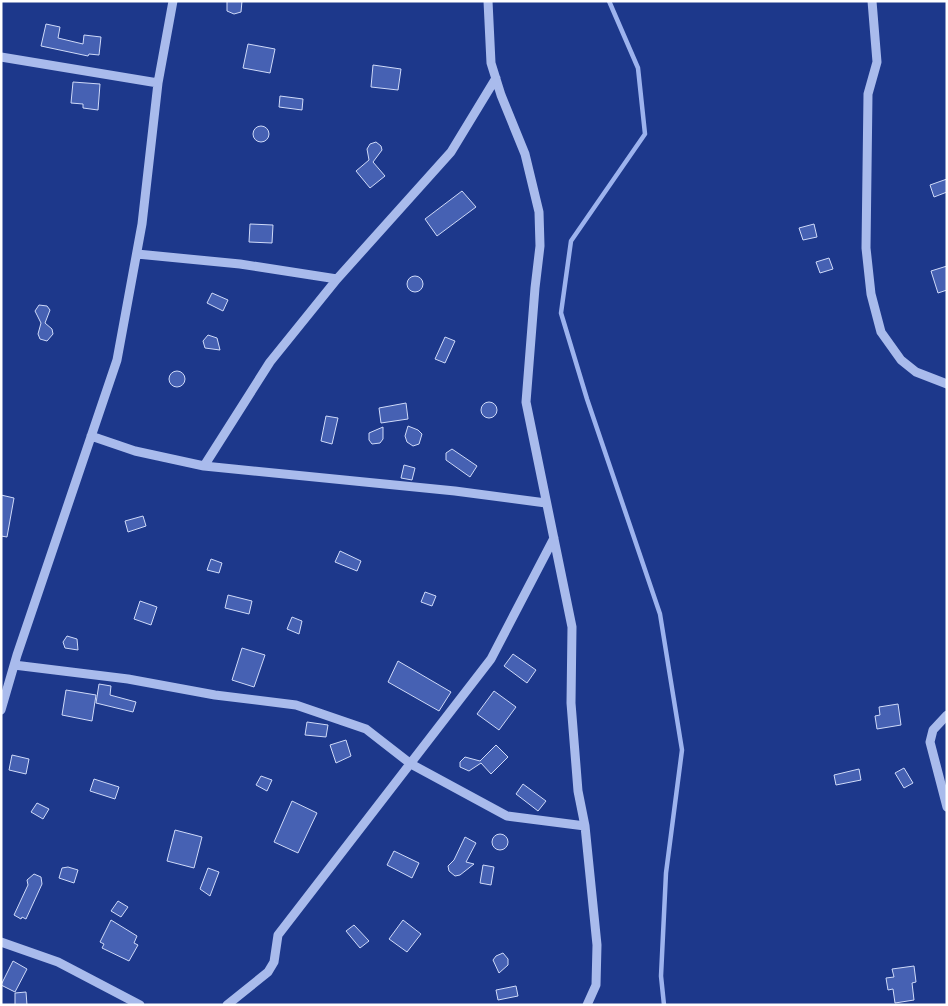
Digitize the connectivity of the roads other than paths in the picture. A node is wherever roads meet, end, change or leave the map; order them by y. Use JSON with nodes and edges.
{"nodes":[{"id":1,"x":173,"y":1,"type":"edge"},
{"id":2,"x":488,"y":1,"type":"edge"},
{"id":3,"x":872,"y":1,"type":"edge"},
{"id":4,"x":1,"y":57,"type":"edge"},
{"id":5,"x":496,"y":78,"type":"junction"},
{"id":6,"x":158,"y":83,"type":"junction"},
{"id":7,"x":137,"y":254,"type":"junction"},
{"id":8,"x":337,"y":279,"type":"junction"},
{"id":9,"x":947,"y":384,"type":"edge"},
{"id":10,"x":91,"y":436,"type":"junction"},
{"id":11,"x":204,"y":466,"type":"junction"},
{"id":12,"x":546,"y":503,"type":"junction"},
{"id":13,"x":554,"y":538,"type":"junction"},
{"id":14,"x":14,"y":664,"type":"junction"},
{"id":15,"x":4,"y":691,"type":"edge"},
{"id":16,"x":1,"y":710,"type":"edge"},
{"id":17,"x":947,"y":715,"type":"edge"},
{"id":18,"x":411,"y":764,"type":"junction"},
{"id":19,"x":947,"y":808,"type":"edge"},
{"id":20,"x":585,"y":826,"type":"junction"},
{"id":21,"x":1,"y":942,"type":"edge"},
{"id":22,"x":140,"y":1005,"type":"edge"},
{"id":23,"x":227,"y":1005,"type":"edge"},
{"id":24,"x":587,"y":1005,"type":"edge"}],
"edges":[{"from":1,"to":6,"type":"street"},
{"from":2,"to":5,"type":"street"},
{"from":3,"to":9,"type":"street"},
{"from":4,"to":6,"type":"street"},
{"from":5,"to":8,"type":"street"},
{"from":5,"to":12,"type":"street"},
{"from":6,"to":7,"type":"street"},
{"from":7,"to":8,"type":"street"},
{"from":7,"to":10,"type":"street"},
{"from":8,"to":11,"type":"street"},
{"from":10,"to":11,"type":"street"},
{"from":10,"to":14,"type":"street"},
{"from":11,"to":12,"type":"street"},
{"from":12,"to":13,"type":"street"},
{"from":13,"to":18,"type":"street"},
{"from":13,"to":20,"type":"street"},
{"from":14,"to":15,"type":"street"},
{"from":14,"to":18,"type":"street"},
{"from":15,"to":16,"type":"street"},
{"from":17,"to":19,"type":"street"},
{"from":18,"to":20,"type":"street"},
{"from":18,"to":23,"type":"street"},
{"from":20,"to":24,"type":"street"},
{"from":21,"to":22,"type":"street"}]}
